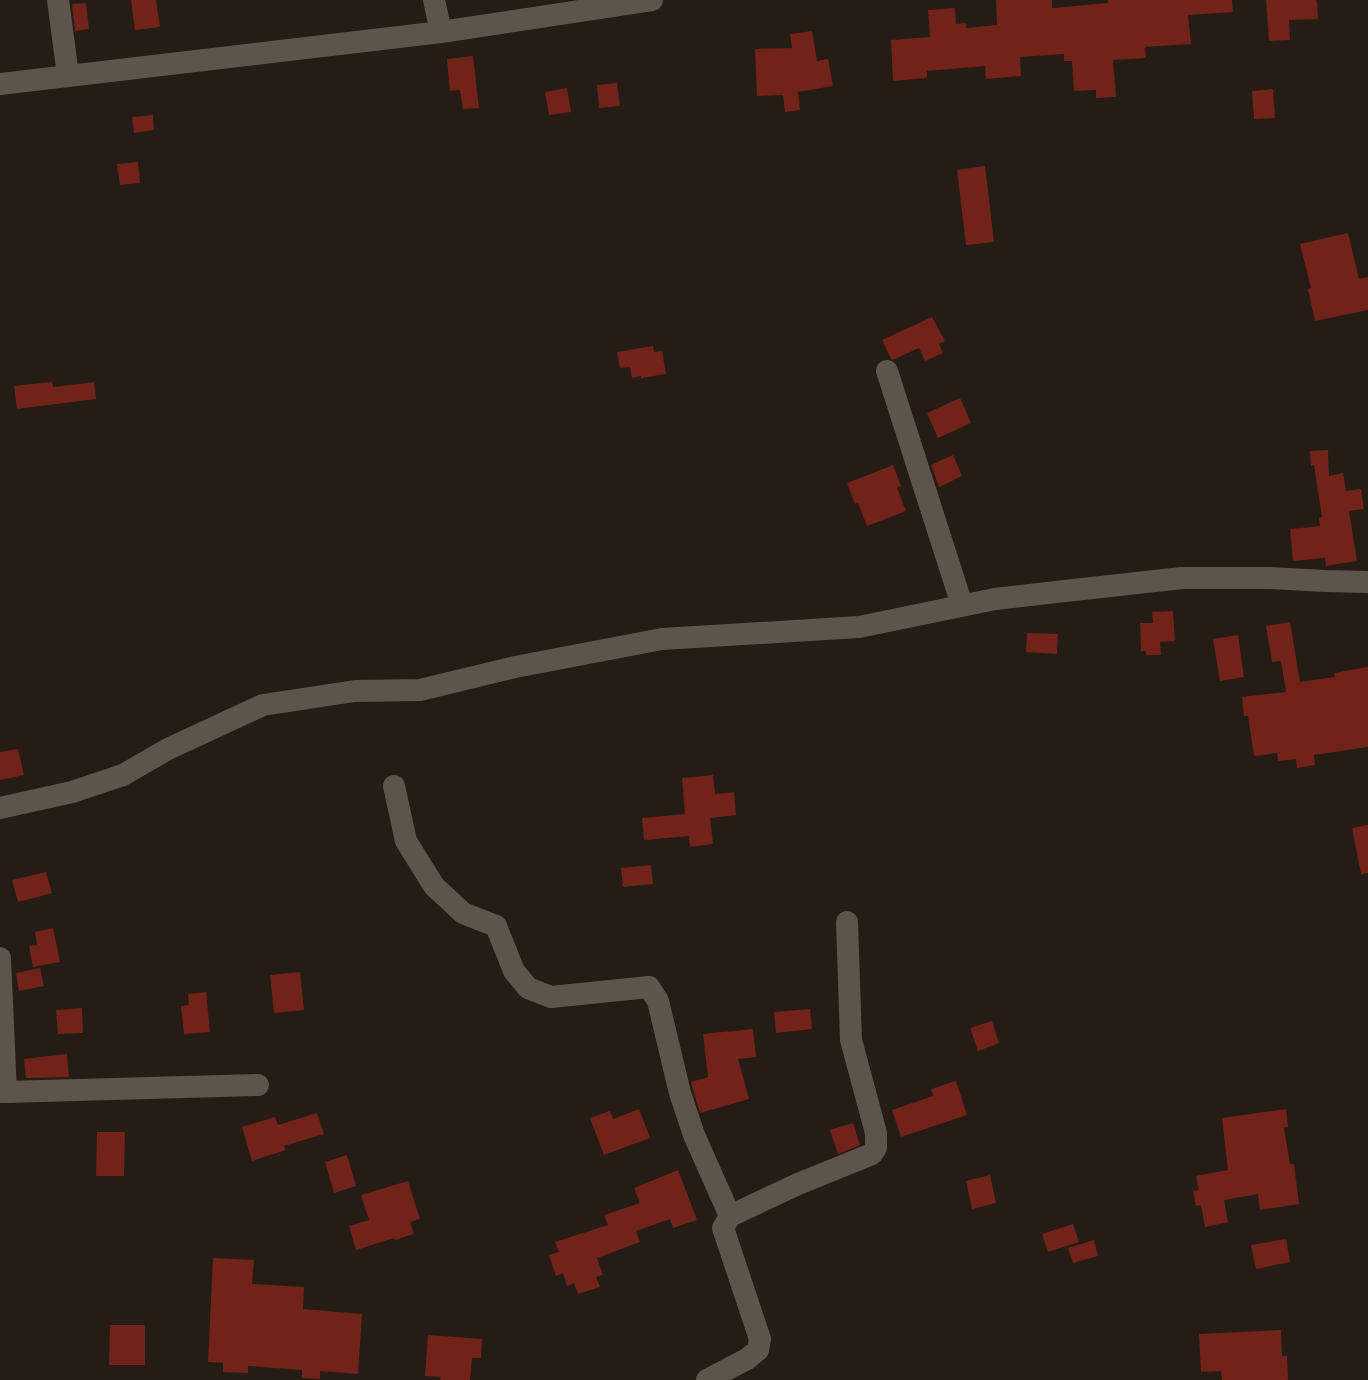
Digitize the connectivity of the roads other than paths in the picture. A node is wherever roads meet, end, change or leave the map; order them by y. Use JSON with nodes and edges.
{"nodes":[{"id":1,"x":58,"y":0,"type":"edge"},
{"id":2,"x":434,"y":0,"type":"edge"},
{"id":3,"x":652,"y":0,"type":"edge"},
{"id":4,"x":441,"y":32,"type":"junction"},
{"id":5,"x":68,"y":75,"type":"junction"},
{"id":6,"x":0,"y":84,"type":"edge"},
{"id":7,"x":887,"y":371,"type":"dead end"},
{"id":8,"x":1368,"y":582,"type":"edge"},
{"id":9,"x":962,"y":605,"type":"junction"},
{"id":10,"x":394,"y":786,"type":"dead end"},
{"id":11,"x":0,"y":808,"type":"edge"},
{"id":12,"x":847,"y":922,"type":"dead end"},
{"id":13,"x":0,"y":958,"type":"edge"},
{"id":14,"x":258,"y":1085,"type":"dead end"},
{"id":15,"x":3,"y":1092,"type":"edge"},
{"id":16,"x":730,"y":1216,"type":"junction"},
{"id":17,"x":706,"y":1380,"type":"edge"}],
"edges":[{"from":1,"to":5,"type":"street"},
{"from":2,"to":4,"type":"street"},
{"from":3,"to":4,"type":"street"},
{"from":4,"to":5,"type":"street"},
{"from":5,"to":6,"type":"street"},
{"from":7,"to":9,"type":"street"},
{"from":8,"to":9,"type":"street"},
{"from":9,"to":11,"type":"street"},
{"from":10,"to":16,"type":"street"},
{"from":12,"to":16,"type":"street"},
{"from":13,"to":15,"type":"street"},
{"from":14,"to":15,"type":"street"},
{"from":16,"to":17,"type":"street"}]}
